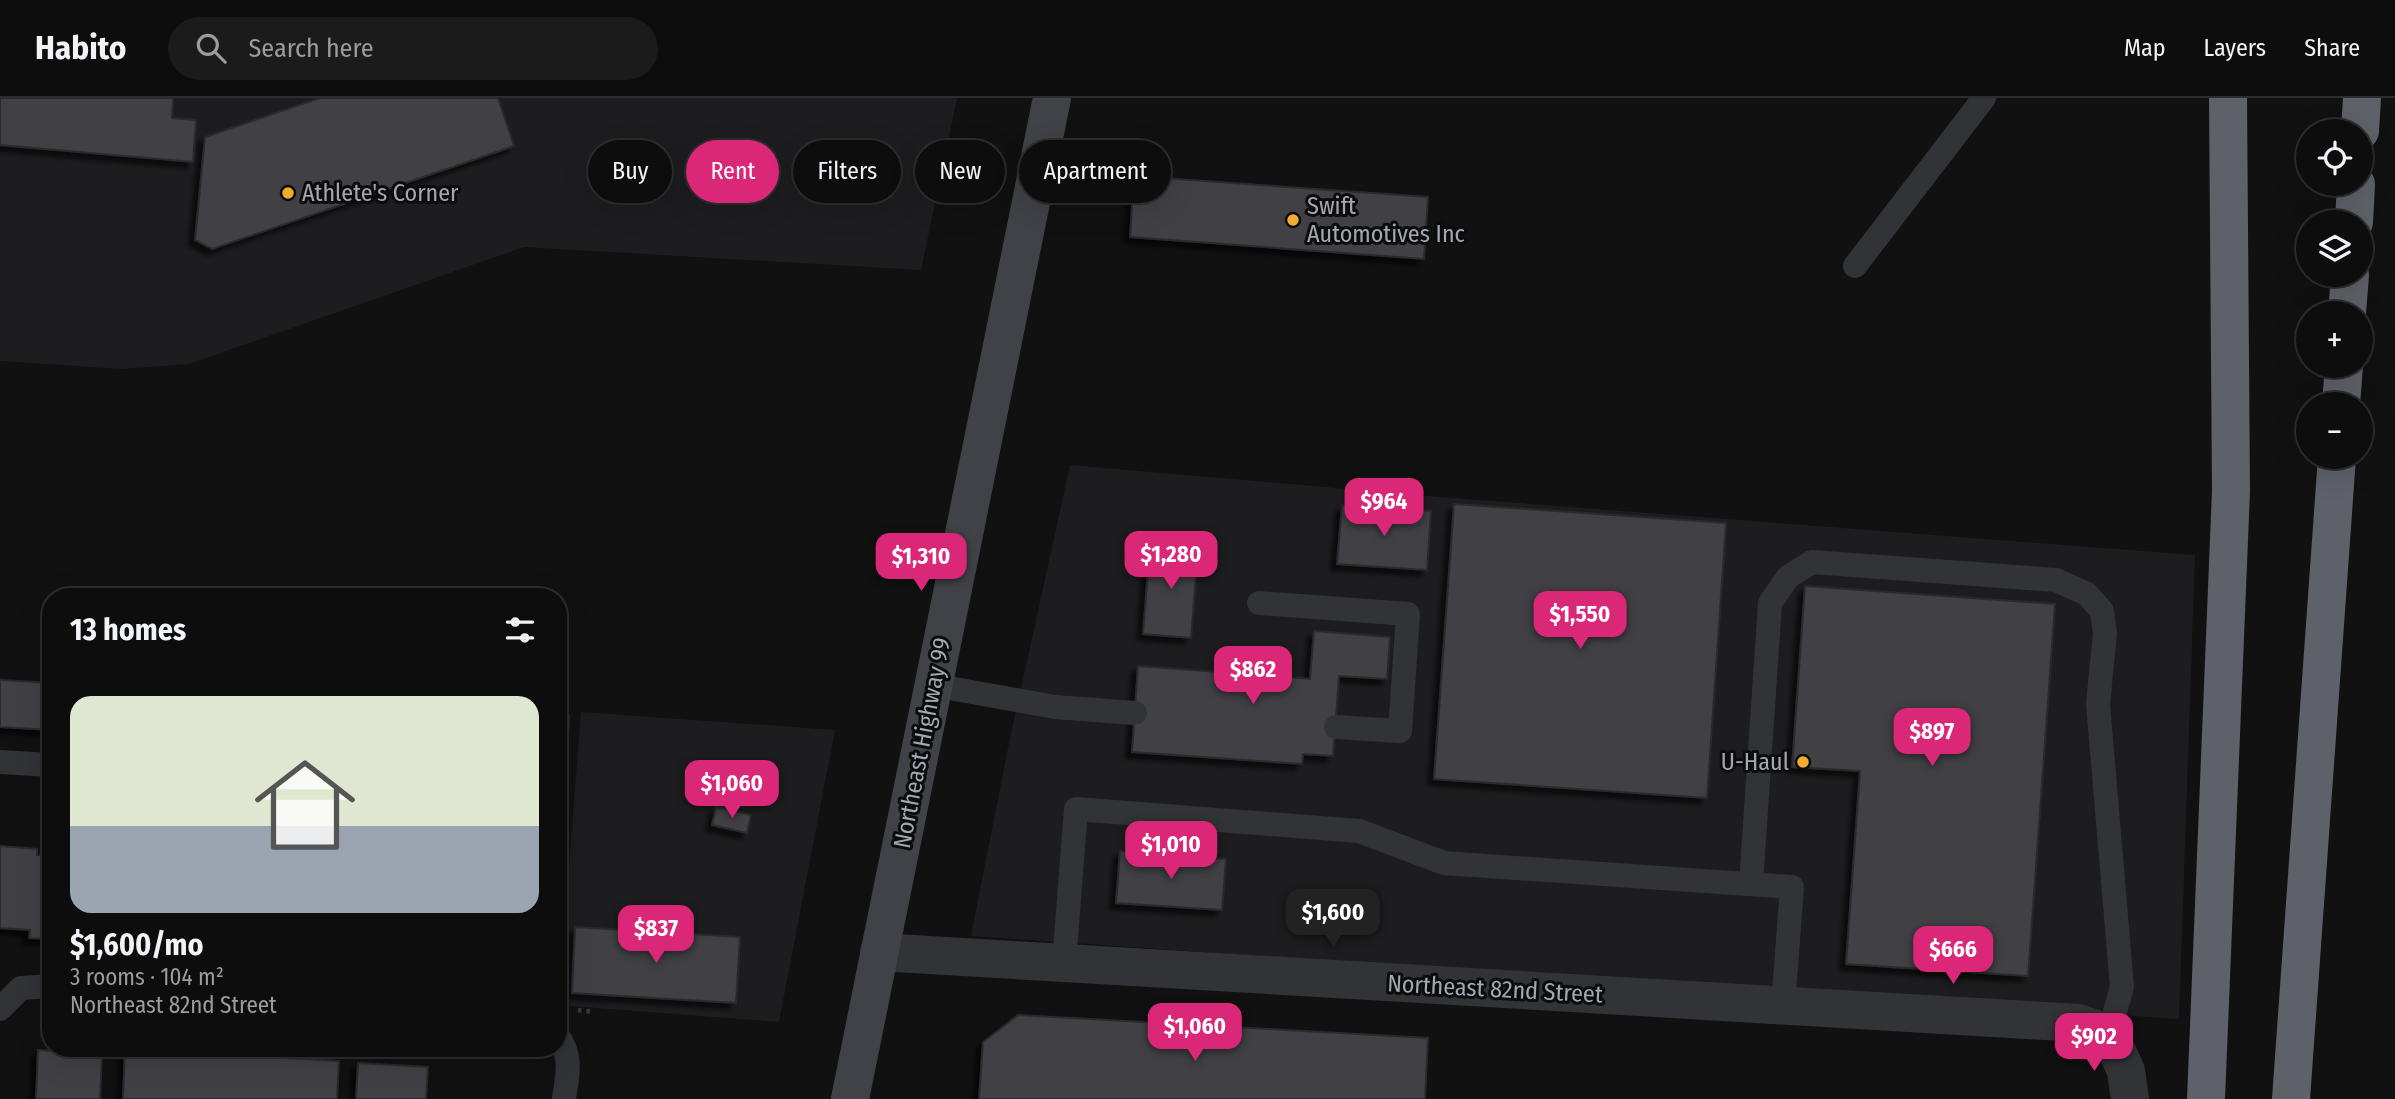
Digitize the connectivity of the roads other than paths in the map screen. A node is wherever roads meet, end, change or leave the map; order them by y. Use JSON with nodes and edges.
{"nodes":[{"id":1,"x":1052,"y":98,"type":"edge"},
{"id":2,"x":1984,"y":98,"type":"edge"},
{"id":3,"x":2228,"y":98,"type":"edge"},
{"id":4,"x":2362,"y":98,"type":"edge"},
{"id":5,"x":2361,"y":119,"type":"edge"},
{"id":6,"x":1855,"y":267,"type":"dead end"},
{"id":7,"x":2336,"y":469,"type":"edge"},
{"id":8,"x":1259,"y":603,"type":"dead end"},
{"id":9,"x":933,"y":685,"type":"junction"},
{"id":10,"x":1135,"y":713,"type":"dead end"},
{"id":11,"x":1336,"y":727,"type":"dead end"},
{"id":12,"x":0,"y":762,"type":"edge"},
{"id":13,"x":42,"y":764,"type":"edge"},
{"id":14,"x":1751,"y":884,"type":"junction"},
{"id":15,"x":879,"y":952,"type":"junction"},
{"id":16,"x":1064,"y":963,"type":"junction"},
{"id":17,"x":42,"y":987,"type":"edge"},
{"id":18,"x":1783,"y":1006,"type":"junction"},
{"id":19,"x":0,"y":1009,"type":"edge"},
{"id":20,"x":2109,"y":1033,"type":"junction"},
{"id":21,"x":567,"y":1057,"type":"edge"},
{"id":22,"x":564,"y":1099,"type":"edge"},
{"id":23,"x":850,"y":1099,"type":"edge"},
{"id":24,"x":2130,"y":1099,"type":"edge"},
{"id":25,"x":2206,"y":1099,"type":"edge"},
{"id":26,"x":2291,"y":1099,"type":"edge"}],
"edges":[{"from":1,"to":9,"type":"main road","name":"Northeast Highway 99"},
{"from":2,"to":6,"type":"lane"},
{"from":3,"to":25,"type":"highway"},
{"from":4,"to":5,"type":"highway"},
{"from":7,"to":26,"type":"highway"},
{"from":8,"to":11,"type":"lane"},
{"from":9,"to":10,"type":"lane"},
{"from":9,"to":15,"type":"main road","name":"Northeast Highway 99"},
{"from":12,"to":13,"type":"lane"},
{"from":14,"to":16,"type":"lane"},
{"from":14,"to":18,"type":"lane"},
{"from":14,"to":20,"type":"lane"},
{"from":15,"to":16,"type":"street","name":"Northeast 82nd Street"},
{"from":15,"to":23,"type":"main road","name":"Northeast Highway 99"},
{"from":16,"to":18,"type":"street","name":"Northeast 82nd Street"},
{"from":17,"to":19,"type":"lane"},
{"from":18,"to":20,"type":"street","name":"Northeast 82nd Street"},
{"from":20,"to":24,"type":"street"},
{"from":21,"to":22,"type":"lane"}]}
